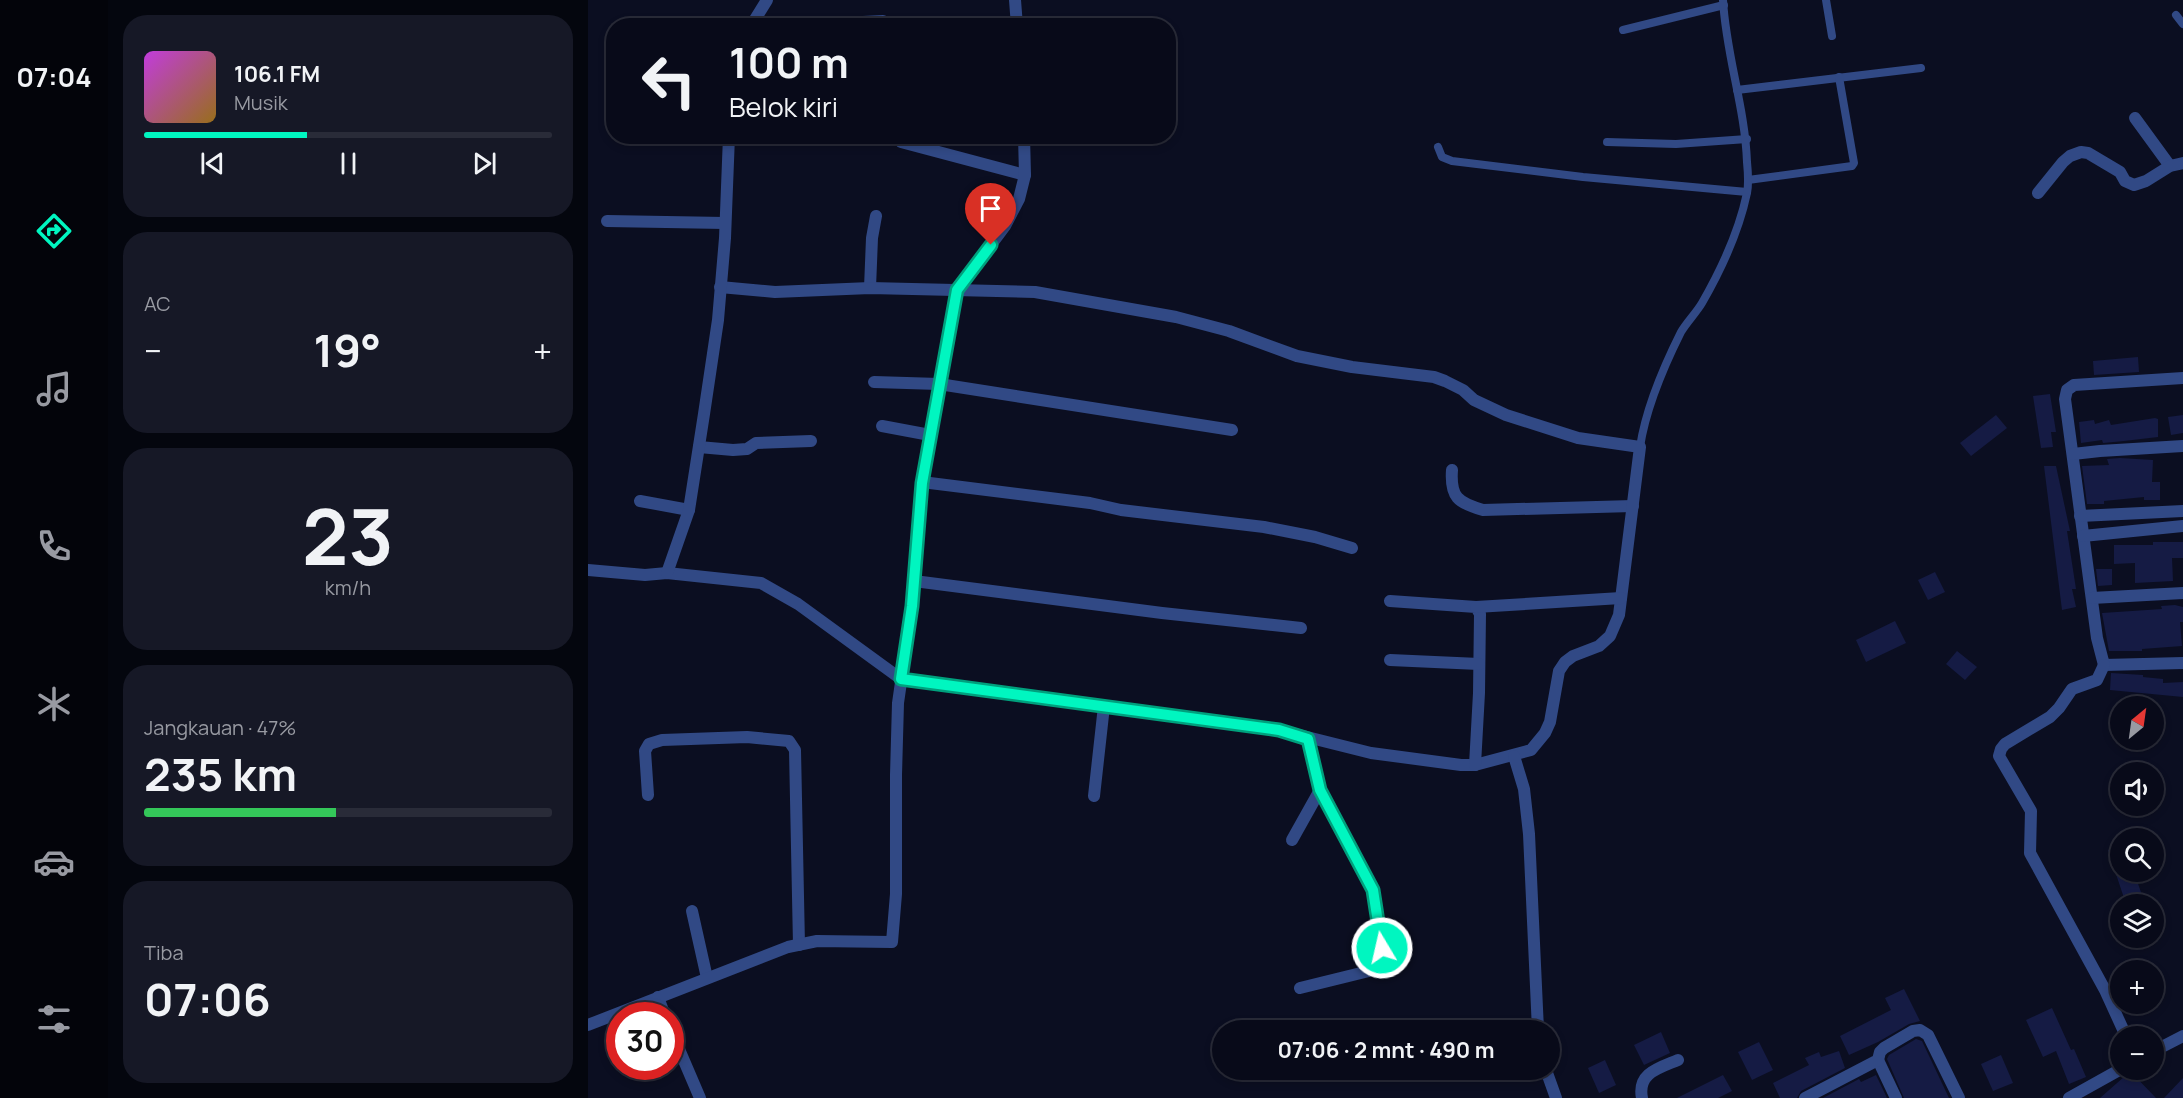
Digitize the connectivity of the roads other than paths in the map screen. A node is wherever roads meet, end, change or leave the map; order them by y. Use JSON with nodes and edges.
{"nodes":[{"id":1,"x":767,"y":0,"type":"edge"},
{"id":2,"x":1015,"y":0,"type":"edge"},
{"id":3,"x":1826,"y":0,"type":"edge"},
{"id":4,"x":1724,"y":3,"type":"edge"},
{"id":5,"x":2176,"y":15,"type":"dead end"},
{"id":6,"x":756,"y":18,"type":"edge"},
{"id":7,"x":1016,"y":18,"type":"edge"},
{"id":8,"x":2183,"y":24,"type":"edge"},
{"id":9,"x":1623,"y":30,"type":"dead end"},
{"id":10,"x":1832,"y":36,"type":"dead end"},
{"id":11,"x":1921,"y":68,"type":"dead end"},
{"id":12,"x":1839,"y":78,"type":"junction"},
{"id":13,"x":1737,"y":90,"type":"junction"},
{"id":14,"x":2135,"y":118,"type":"dead end"},
{"id":15,"x":1747,"y":139,"type":"junction"},
{"id":16,"x":1607,"y":142,"type":"dead end"},
{"id":17,"x":729,"y":144,"type":"edge"},
{"id":18,"x":909,"y":144,"type":"edge"},
{"id":19,"x":1024,"y":144,"type":"edge"},
{"id":20,"x":1438,"y":147,"type":"dead end"},
{"id":21,"x":2177,"y":164,"type":"edge"},
{"id":22,"x":1025,"y":175,"type":"junction"},
{"id":23,"x":1748,"y":180,"type":"junction"},
{"id":24,"x":1747,"y":192,"type":"junction"},
{"id":25,"x":2038,"y":193,"type":"dead end"},
{"id":26,"x":876,"y":216,"type":"dead end"},
{"id":27,"x":607,"y":221,"type":"dead end"},
{"id":28,"x":725,"y":223,"type":"junction"},
{"id":29,"x":720,"y":287,"type":"junction"},
{"id":30,"x":870,"y":288,"type":"junction"},
{"id":31,"x":957,"y":290,"type":"junction"},
{"id":32,"x":2183,"y":378,"type":"edge"},
{"id":33,"x":874,"y":382,"type":"dead end"},
{"id":34,"x":939,"y":384,"type":"junction"},
{"id":35,"x":882,"y":426,"type":"dead end"},
{"id":36,"x":1232,"y":430,"type":"dead end"},
{"id":37,"x":930,"y":435,"type":"junction"},
{"id":38,"x":811,"y":441,"type":"dead end"},
{"id":39,"x":2183,"y":446,"type":"edge"},
{"id":40,"x":699,"y":447,"type":"junction"},
{"id":41,"x":1640,"y":447,"type":"junction"},
{"id":42,"x":2073,"y":454,"type":"junction"},
{"id":43,"x":1452,"y":470,"type":"dead end"},
{"id":44,"x":922,"y":483,"type":"junction"},
{"id":45,"x":640,"y":501,"type":"dead end"},
{"id":46,"x":1633,"y":506,"type":"junction"},
{"id":47,"x":689,"y":510,"type":"junction"},
{"id":48,"x":2183,"y":511,"type":"edge"},
{"id":49,"x":2080,"y":516,"type":"junction"},
{"id":50,"x":2183,"y":526,"type":"edge"},
{"id":51,"x":2083,"y":536,"type":"junction"},
{"id":52,"x":1352,"y":548,"type":"dead end"},
{"id":53,"x":588,"y":570,"type":"edge"},
{"id":54,"x":666,"y":573,"type":"junction"},
{"id":55,"x":914,"y":581,"type":"junction"},
{"id":56,"x":2183,"y":593,"type":"edge"},
{"id":57,"x":1621,"y":598,"type":"junction"},
{"id":58,"x":2092,"y":598,"type":"junction"},
{"id":59,"x":1390,"y":601,"type":"dead end"},
{"id":60,"x":1476,"y":607,"type":"junction"},
{"id":61,"x":1300,"y":628,"type":"dead end"},
{"id":62,"x":1390,"y":660,"type":"dead end"},
{"id":63,"x":2183,"y":663,"type":"edge"},
{"id":64,"x":1479,"y":664,"type":"junction"},
{"id":65,"x":2104,"y":665,"type":"junction"},
{"id":66,"x":901,"y":679,"type":"junction"},
{"id":67,"x":1104,"y":706,"type":"junction"},
{"id":68,"x":1308,"y":739,"type":"junction"},
{"id":69,"x":1514,"y":756,"type":"junction"},
{"id":70,"x":1475,"y":765,"type":"junction"},
{"id":71,"x":1320,"y":790,"type":"junction"},
{"id":72,"x":648,"y":795,"type":"dead end"},
{"id":73,"x":1094,"y":796,"type":"dead end"},
{"id":74,"x":1292,"y":840,"type":"dead end"},
{"id":75,"x":692,"y":911,"type":"dead end"},
{"id":76,"x":799,"y":945,"type":"junction"},
{"id":77,"x":707,"y":978,"type":"junction"},
{"id":78,"x":1300,"y":988,"type":"dead end"},
{"id":79,"x":658,"y":997,"type":"junction"},
{"id":80,"x":660,"y":1002,"type":"edge"},
{"id":81,"x":1538,"y":1020,"type":"edge"},
{"id":82,"x":588,"y":1025,"type":"edge"},
{"id":83,"x":2121,"y":1026,"type":"edge"},
{"id":84,"x":2183,"y":1036,"type":"edge"},
{"id":85,"x":2164,"y":1046,"type":"edge"},
{"id":86,"x":1678,"y":1060,"type":"dead end"},
{"id":87,"x":1878,"y":1060,"type":"junction"},
{"id":88,"x":684,"y":1061,"type":"edge"},
{"id":89,"x":2110,"y":1075,"type":"edge"},
{"id":90,"x":1550,"y":1080,"type":"edge"},
{"id":91,"x":700,"y":1098,"type":"edge"},
{"id":92,"x":1556,"y":1098,"type":"edge"},
{"id":93,"x":1642,"y":1098,"type":"edge"},
{"id":94,"x":1805,"y":1098,"type":"edge"},
{"id":95,"x":1896,"y":1098,"type":"edge"},
{"id":96,"x":1959,"y":1098,"type":"edge"},
{"id":97,"x":2069,"y":1098,"type":"edge"}],
"edges":[{"from":1,"to":6,"type":"street"},
{"from":2,"to":7,"type":"street"},
{"from":3,"to":10,"type":"lane"},
{"from":4,"to":9,"type":"lane"},
{"from":4,"to":13,"type":"lane"},
{"from":5,"to":8,"type":"lane"},
{"from":11,"to":12,"type":"lane"},
{"from":12,"to":13,"type":"lane"},
{"from":12,"to":23,"type":"lane"},
{"from":13,"to":15,"type":"lane"},
{"from":14,"to":21,"type":"street"},
{"from":15,"to":16,"type":"lane"},
{"from":15,"to":23,"type":"lane"},
{"from":17,"to":28,"type":"street"},
{"from":18,"to":22,"type":"street"},
{"from":19,"to":22,"type":"street"},
{"from":20,"to":24,"type":"lane"},
{"from":21,"to":25,"type":"street"},
{"from":22,"to":31,"type":"street"},
{"from":23,"to":24,"type":"lane"},
{"from":24,"to":41,"type":"lane"},
{"from":26,"to":30,"type":"street"},
{"from":27,"to":28,"type":"street"},
{"from":28,"to":29,"type":"street"},
{"from":29,"to":30,"type":"street"},
{"from":29,"to":40,"type":"street"},
{"from":30,"to":31,"type":"street"},
{"from":31,"to":34,"type":"street"},
{"from":31,"to":41,"type":"street"},
{"from":32,"to":42,"type":"street"},
{"from":33,"to":34,"type":"street"},
{"from":34,"to":36,"type":"street"},
{"from":34,"to":37,"type":"street"},
{"from":35,"to":37,"type":"street"},
{"from":37,"to":44,"type":"street"},
{"from":38,"to":40,"type":"street"},
{"from":39,"to":42,"type":"street"},
{"from":40,"to":47,"type":"street"},
{"from":41,"to":46,"type":"street"},
{"from":42,"to":49,"type":"street"},
{"from":43,"to":46,"type":"street"},
{"from":44,"to":52,"type":"street"},
{"from":44,"to":55,"type":"street"},
{"from":45,"to":47,"type":"street"},
{"from":46,"to":57,"type":"street"},
{"from":47,"to":54,"type":"street"},
{"from":48,"to":49,"type":"street"},
{"from":49,"to":51,"type":"street"},
{"from":50,"to":51,"type":"street"},
{"from":51,"to":58,"type":"street"},
{"from":53,"to":54,"type":"street"},
{"from":54,"to":66,"type":"street"},
{"from":55,"to":61,"type":"street"},
{"from":55,"to":66,"type":"street"},
{"from":56,"to":58,"type":"street"},
{"from":57,"to":60,"type":"street"},
{"from":57,"to":69,"type":"street"},
{"from":58,"to":65,"type":"street"},
{"from":59,"to":60,"type":"street"},
{"from":60,"to":64,"type":"street"},
{"from":62,"to":64,"type":"street"},
{"from":63,"to":65,"type":"street"},
{"from":64,"to":70,"type":"street"},
{"from":65,"to":83,"type":"street"},
{"from":66,"to":67,"type":"street"},
{"from":66,"to":76,"type":"street"},
{"from":67,"to":68,"type":"street"},
{"from":67,"to":73,"type":"street"},
{"from":68,"to":70,"type":"street"},
{"from":68,"to":71,"type":"street"},
{"from":69,"to":70,"type":"street"},
{"from":69,"to":81,"type":"street"},
{"from":71,"to":74,"type":"street"},
{"from":71,"to":78,"type":"street"},
{"from":72,"to":76,"type":"street"},
{"from":75,"to":77,"type":"street"},
{"from":76,"to":77,"type":"street"},
{"from":77,"to":79,"type":"street"},
{"from":79,"to":80,"type":"street"},
{"from":79,"to":82,"type":"street"},
{"from":84,"to":85,"type":"street"},
{"from":86,"to":93,"type":"street"},
{"from":87,"to":94,"type":"street"},
{"from":87,"to":95,"type":"street"},
{"from":87,"to":96,"type":"street"},
{"from":88,"to":91,"type":"street"},
{"from":89,"to":97,"type":"street"},
{"from":90,"to":92,"type":"street"}]}
